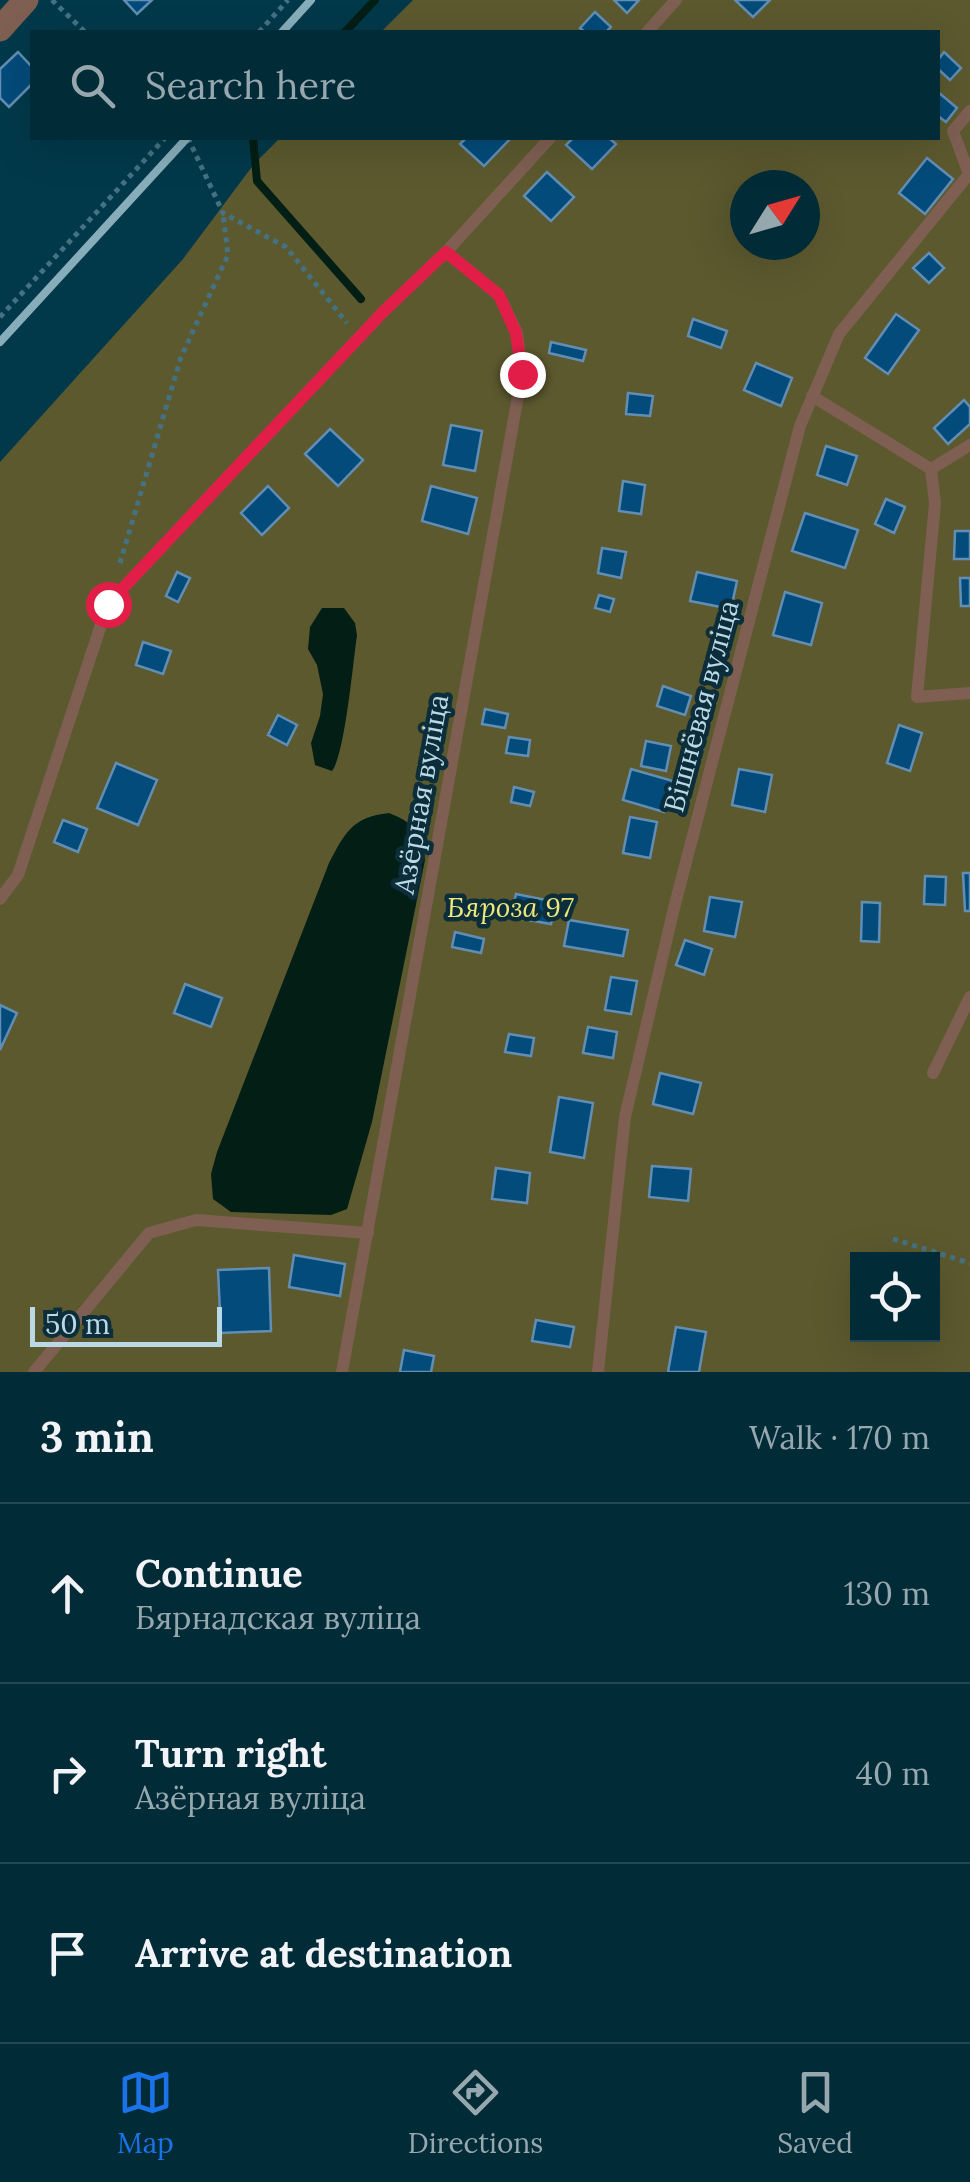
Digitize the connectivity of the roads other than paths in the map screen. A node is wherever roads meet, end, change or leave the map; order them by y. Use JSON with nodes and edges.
{"nodes":[{"id":1,"x":26,"y":0,"type":"edge"},
{"id":2,"x":676,"y":0,"type":"edge"},
{"id":3,"x":0,"y":28,"type":"edge"},
{"id":4,"x":648,"y":30,"type":"edge"},
{"id":5,"x":970,"y":111,"type":"edge"},
{"id":6,"x":548,"y":140,"type":"edge"},
{"id":7,"x":970,"y":175,"type":"edge"},
{"id":8,"x":446,"y":252,"type":"junction"},
{"id":9,"x":812,"y":396,"type":"junction"},
{"id":10,"x":970,"y":446,"type":"edge"},
{"id":11,"x":931,"y":469,"type":"junction"},
{"id":12,"x":970,"y":692,"type":"edge"},
{"id":13,"x":0,"y":899,"type":"edge"},
{"id":14,"x":970,"y":997,"type":"edge"},
{"id":15,"x":933,"y":1072,"type":"dead end"},
{"id":16,"x":368,"y":1234,"type":"junction"},
{"id":17,"x":34,"y":1372,"type":"edge"},
{"id":18,"x":342,"y":1372,"type":"edge"},
{"id":19,"x":598,"y":1372,"type":"edge"}],
"edges":[{"from":1,"to":3,"type":"street"},
{"from":2,"to":4,"type":"lane"},
{"from":5,"to":7,"type":"lane","name":"Вішнёвая вуліца"},
{"from":6,"to":8,"type":"lane"},
{"from":7,"to":9,"type":"lane","name":"Вішнёвая вуліца"},
{"from":8,"to":13,"type":"lane"},
{"from":8,"to":16,"type":"lane","name":"Азёрная вуліца"},
{"from":9,"to":11,"type":"lane"},
{"from":9,"to":19,"type":"lane","name":"Вішнёвая вуліца"},
{"from":10,"to":11,"type":"lane"},
{"from":11,"to":12,"type":"lane"},
{"from":14,"to":15,"type":"lane"},
{"from":16,"to":17,"type":"lane"},
{"from":16,"to":18,"type":"lane","name":"Азёрная вуліца"}]}
